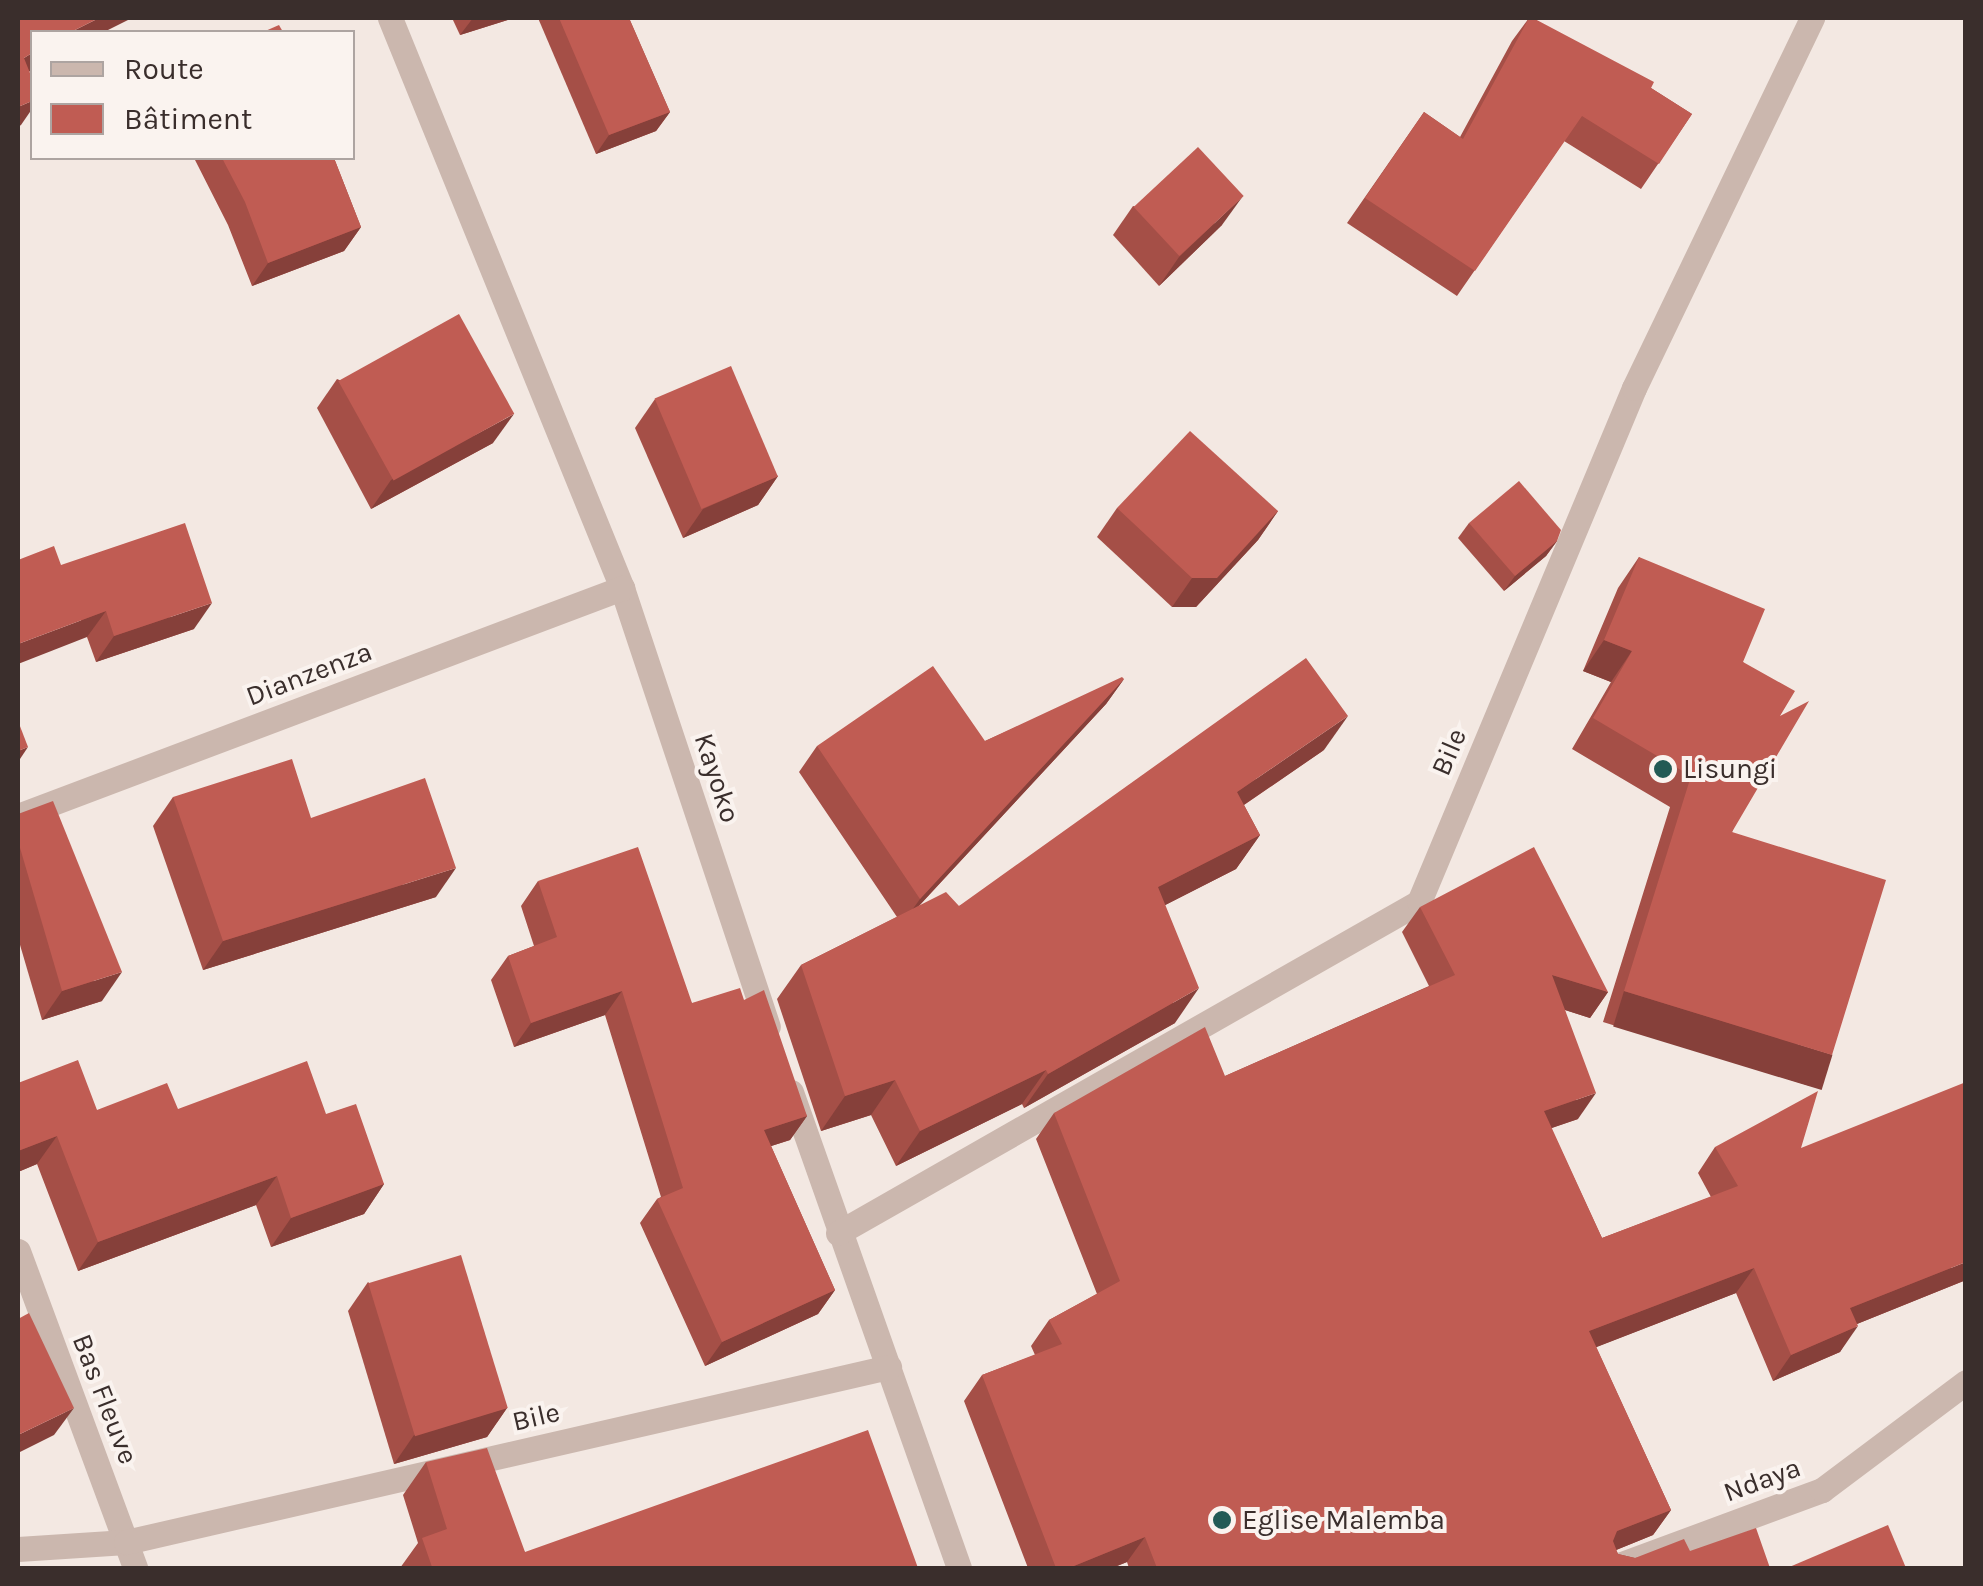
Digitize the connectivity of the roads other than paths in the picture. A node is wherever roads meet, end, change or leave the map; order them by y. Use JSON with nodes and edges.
{"nodes":[{"id":1,"x":390,"y":18,"type":"edge"},
{"id":2,"x":1812,"y":18,"type":"edge"},
{"id":3,"x":622,"y":588,"type":"junction"},
{"id":4,"x":18,"y":816,"type":"edge"},
{"id":5,"x":838,"y":1234,"type":"junction"},
{"id":6,"x":18,"y":1251,"type":"edge"},
{"id":7,"x":889,"y":1368,"type":"junction"},
{"id":8,"x":1966,"y":1382,"type":"edge"},
{"id":9,"x":126,"y":1542,"type":"junction"},
{"id":10,"x":18,"y":1549,"type":"edge"},
{"id":11,"x":135,"y":1568,"type":"edge"},
{"id":12,"x":959,"y":1568,"type":"edge"},
{"id":13,"x":1611,"y":1568,"type":"edge"}],
"edges":[{"from":1,"to":3,"type":"street","name":"Kayoko"},
{"from":2,"to":5,"type":"street","name":"Bile"},
{"from":3,"to":4,"type":"street","name":"Dianzenza"},
{"from":3,"to":5,"type":"street","name":"Kayoko"},
{"from":5,"to":7,"type":"street","name":"Kayoko"},
{"from":6,"to":9,"type":"street","name":"Bas Fleuve"},
{"from":7,"to":9,"type":"street","name":"Bile"},
{"from":7,"to":12,"type":"street","name":"Kayoko"},
{"from":8,"to":13,"type":"street","name":"Ndaya"},
{"from":9,"to":10,"type":"street","name":"Bile"},
{"from":9,"to":11,"type":"street","name":"Bas Fleuve"}]}
